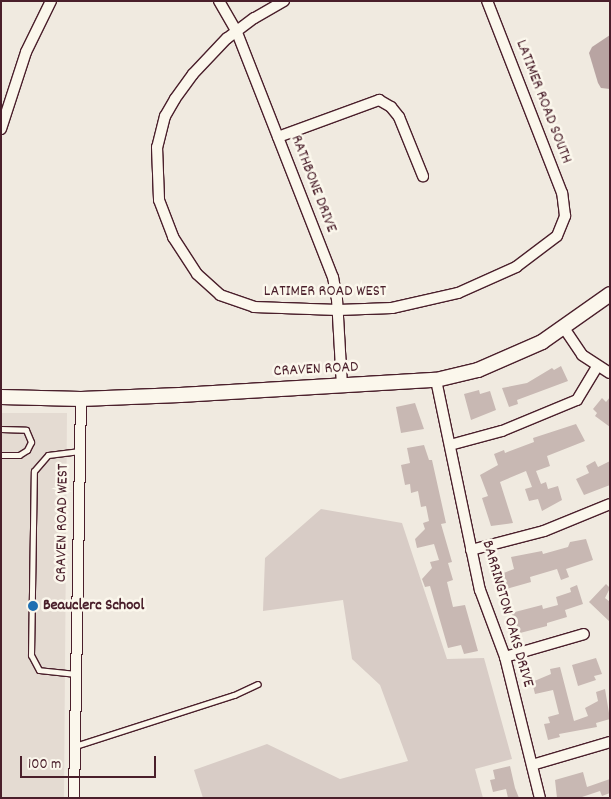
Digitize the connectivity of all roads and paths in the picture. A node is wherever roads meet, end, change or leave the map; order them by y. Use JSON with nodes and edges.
{"nodes":[{"id":1,"x":51,"y":1,"type":"edge"},
{"id":2,"x":219,"y":1,"type":"edge"},
{"id":3,"x":284,"y":1,"type":"edge"},
{"id":4,"x":487,"y":1,"type":"edge"},
{"id":5,"x":236,"y":30,"type":"junction"},
{"id":6,"x":1,"y":129,"type":"edge"},
{"id":7,"x":278,"y":137,"type":"junction"},
{"id":8,"x":423,"y":176,"type":"dead end"},
{"id":9,"x":564,"y":216,"type":"joint"},
{"id":10,"x":609,"y":295,"type":"edge"},
{"id":11,"x":338,"y":310,"type":"junction"},
{"id":12,"x":564,"y":328,"type":"junction"},
{"id":13,"x":597,"y":367,"type":"junction"},
{"id":14,"x":610,"y":373,"type":"edge"},
{"id":15,"x":436,"y":380,"type":"junction"},
{"id":16,"x":342,"y":386,"type":"junction"},
{"id":17,"x":1,"y":397,"type":"edge"},
{"id":18,"x":81,"y":398,"type":"junction"},
{"id":19,"x":1,"y":429,"type":"edge"},
{"id":20,"x":450,"y":445,"type":"junction"},
{"id":21,"x":80,"y":450,"type":"junction"},
{"id":22,"x":1,"y":455,"type":"edge"},
{"id":23,"x":610,"y":504,"type":"edge"},
{"id":24,"x":471,"y":550,"type":"junction"},
{"id":25,"x":584,"y":634,"type":"dead end"},
{"id":26,"x":505,"y":657,"type":"junction"},
{"id":27,"x":76,"y":674,"type":"junction"},
{"id":28,"x":258,"y":684,"type":"dead end"},
{"id":29,"x":610,"y":742,"type":"edge"},
{"id":30,"x":74,"y":746,"type":"junction"},
{"id":31,"x":532,"y":765,"type":"junction"},
{"id":32,"x":74,"y":798,"type":"edge"},
{"id":33,"x":540,"y":798,"type":"edge"}],
"edges":[{"from":1,"to":6,"type":"street"},
{"from":2,"to":5,"type":"street","name":"RATHBONE DRIVE"},
{"from":3,"to":5,"type":"street","name":"LATIMER ROAD WEST"},
{"from":4,"to":9,"type":"street","name":"LATIMER ROAD SOUTH"},
{"from":5,"to":7,"type":"street","name":"RATHBONE DRIVE"},
{"from":5,"to":11,"type":"street","name":"LATIMER ROAD WEST"},
{"from":7,"to":8,"type":"street"},
{"from":7,"to":11,"type":"street","name":"RATHBONE DRIVE"},
{"from":9,"to":11,"type":"street","name":"LATIMER ROAD WEST"},
{"from":10,"to":12,"type":"street","name":"CRAVEN ROAD"},
{"from":11,"to":16,"type":"street","name":"RATHBONE DRIVE"},
{"from":12,"to":13,"type":"street"},
{"from":12,"to":15,"type":"street","name":"CRAVEN ROAD"},
{"from":13,"to":14,"type":"street"},
{"from":13,"to":20,"type":"street"},
{"from":15,"to":16,"type":"street","name":"CRAVEN ROAD"},
{"from":15,"to":20,"type":"street","name":"BARRINGTON OAKS DRIVE"},
{"from":16,"to":18,"type":"street","name":"CRAVEN ROAD"},
{"from":17,"to":18,"type":"street","name":"CRAVEN ROAD"},
{"from":18,"to":21,"type":"street","name":"CRAVEN ROAD WEST"},
{"from":19,"to":22,"type":"lane"},
{"from":20,"to":24,"type":"street","name":"BARRINGTON OAKS DRIVE"},
{"from":21,"to":27,"type":"street","name":"CRAVEN ROAD WEST"},
{"from":21,"to":27,"type":"lane"},
{"from":23,"to":24,"type":"street"},
{"from":24,"to":26,"type":"street","name":"BARRINGTON OAKS DRIVE"},
{"from":25,"to":26,"type":"street"},
{"from":26,"to":31,"type":"street","name":"BARRINGTON OAKS DRIVE"},
{"from":27,"to":30,"type":"street","name":"CRAVEN ROAD WEST"},
{"from":28,"to":30,"type":"lane"},
{"from":29,"to":31,"type":"street"},
{"from":30,"to":32,"type":"street","name":"CRAVEN ROAD WEST"},
{"from":31,"to":33,"type":"street","name":"BARRINGTON OAKS DRIVE"}]}
